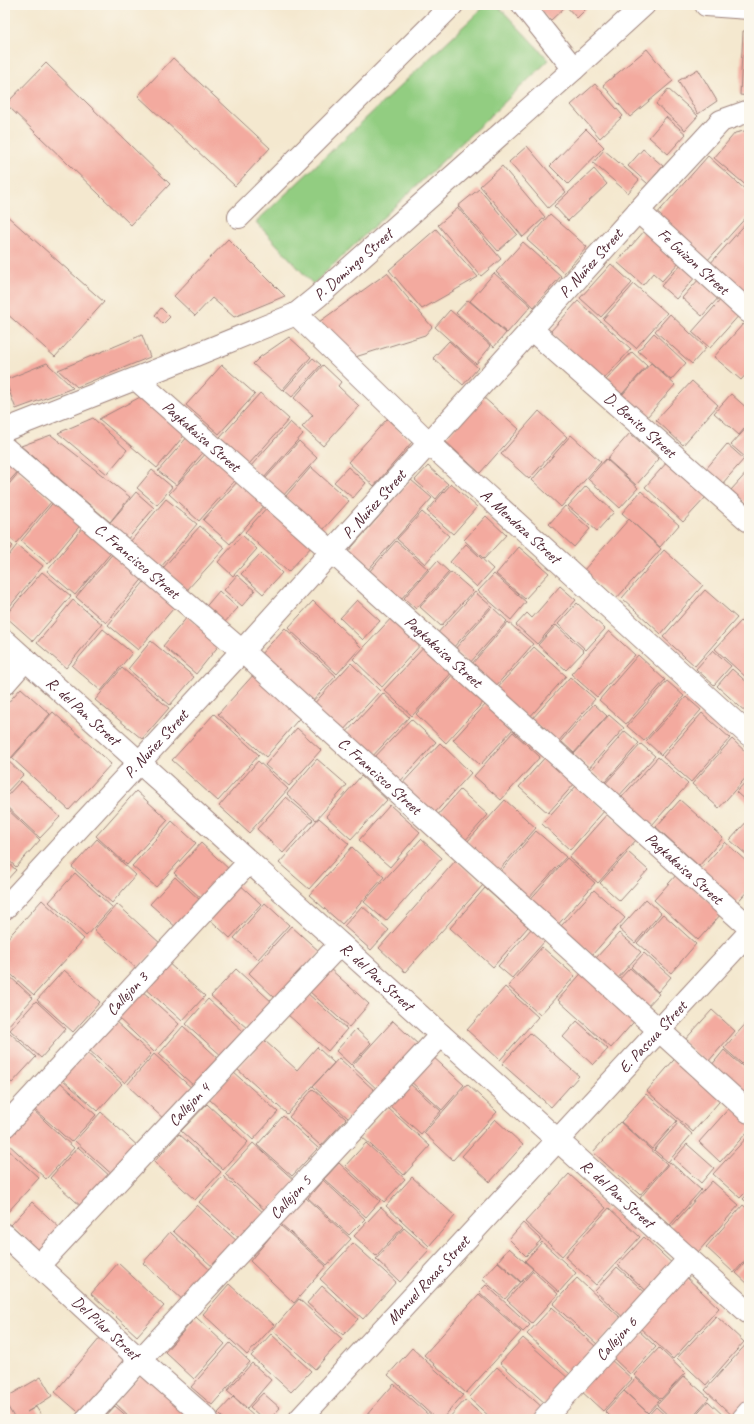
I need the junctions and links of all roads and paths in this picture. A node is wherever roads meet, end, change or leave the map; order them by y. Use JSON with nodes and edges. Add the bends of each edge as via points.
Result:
{"nodes":[{"id":1,"x":452,"y":5,"type":"edge"},
{"id":2,"x":523,"y":5,"type":"edge"},
{"id":3,"x":644,"y":5,"type":"edge"},
{"id":4,"x":706,"y":5,"type":"edge"},
{"id":5,"x":749,"y":8,"type":"edge"},
{"id":6,"x":574,"y":69,"type":"junction"},
{"id":7,"x":749,"y":111,"type":"edge"},
{"id":8,"x":638,"y":211,"type":"junction"},
{"id":9,"x":240,"y":217,"type":"dead end"},
{"id":10,"x":749,"y":312,"type":"edge"},
{"id":11,"x":296,"y":314,"type":"junction"},
{"id":12,"x":532,"y":330,"type":"junction"},
{"id":13,"x":136,"y":379,"type":"junction"},
{"id":14,"x":5,"y":430,"type":"edge"},
{"id":15,"x":429,"y":442,"type":"junction"},
{"id":16,"x":5,"y":448,"type":"edge"},
{"id":17,"x":749,"y":521,"type":"edge"},
{"id":18,"x":331,"y":551,"type":"junction"},
{"id":19,"x":5,"y":641,"type":"edge"},
{"id":20,"x":242,"y":651,"type":"junction"},
{"id":21,"x":26,"y":659,"type":"junction"},
{"id":22,"x":5,"y":683,"type":"edge"},
{"id":23,"x":749,"y":735,"type":"edge"},
{"id":24,"x":140,"y":763,"type":"junction"},
{"id":25,"x":249,"y":862,"type":"junction"},
{"id":26,"x":5,"y":908,"type":"edge"},
{"id":27,"x":749,"y":927,"type":"edge"},
{"id":28,"x":749,"y":933,"type":"edge"},
{"id":29,"x":340,"y":944,"type":"junction"},
{"id":30,"x":660,"y":1030,"type":"junction"},
{"id":31,"x":441,"y":1035,"type":"junction"},
{"id":32,"x":749,"y":1112,"type":"edge"},
{"id":33,"x":5,"y":1126,"type":"edge"},
{"id":34,"x":557,"y":1141,"type":"junction"},
{"id":35,"x":5,"y":1235,"type":"edge"},
{"id":36,"x":689,"y":1259,"type":"junction"},
{"id":37,"x":38,"y":1266,"type":"junction"},
{"id":38,"x":749,"y":1313,"type":"edge"},
{"id":39,"x":140,"y":1360,"type":"junction"},
{"id":40,"x":749,"y":1412,"type":"edge"},
{"id":41,"x":87,"y":1419,"type":"edge"},
{"id":42,"x":208,"y":1419,"type":"edge"},
{"id":43,"x":300,"y":1419,"type":"edge"},
{"id":44,"x":544,"y":1419,"type":"edge"},
{"id":45,"x":743,"y":1419,"type":"edge"}],
"edges":[{"from":1,"to":9,"type":"street"},
{"from":2,"to":6,"type":"street"},
{"from":3,"to":6,"type":"street","name":"P. Domingo Street"},
{"from":4,"to":5,"type":"street"},
{"from":6,"to":11,"type":"street","name":"P. Domingo Street"},
{"from":7,"to":8,"type":"street","name":"P. Nuñez Street","via":[[721,121]]},
{"from":8,"to":10,"type":"street","name":"Fe Guizon Street"},
{"from":8,"to":12,"type":"street","name":"P. Nuñez Street"},
{"from":11,"to":13,"type":"street","name":"P. Domingo Street"},
{"from":11,"to":15,"type":"street","name":"A. Mendoza Street"},
{"from":12,"to":15,"type":"street","name":"P. Nuñez Street"},
{"from":12,"to":17,"type":"street","name":"D. Benito Street"},
{"from":13,"to":14,"type":"street","name":"P. Domingo Street"},
{"from":13,"to":18,"type":"street","name":"Pagkakaisa Street"},
{"from":15,"to":18,"type":"street","name":"P. Nuñez Street"},
{"from":15,"to":23,"type":"street","name":"A. Mendoza Street"},
{"from":16,"to":20,"type":"street","name":"C. Francisco Street"},
{"from":18,"to":20,"type":"street","name":"P. Nuñez Street"},
{"from":18,"to":27,"type":"street","name":"Pagkakaisa Street"},
{"from":19,"to":21,"type":"street","name":"R. del Pan Street"},
{"from":20,"to":24,"type":"street","name":"P. Nuñez Street"},
{"from":20,"to":30,"type":"street","name":"C. Francisco Street"},
{"from":21,"to":22,"type":"street"},
{"from":21,"to":24,"type":"street","name":"R. del Pan Street"},
{"from":24,"to":25,"type":"street","name":"R. del Pan Street"},
{"from":24,"to":26,"type":"street","name":"P. Nuñez Street"},
{"from":25,"to":29,"type":"street","name":"R. del Pan Street"},
{"from":25,"to":33,"type":"street","name":"Callejon 3"},
{"from":28,"to":30,"type":"street","name":"E. Pascua Street"},
{"from":29,"to":31,"type":"street","name":"R. del Pan Street"},
{"from":29,"to":37,"type":"street","name":"Callejon 4"},
{"from":30,"to":32,"type":"street","name":"C. Francisco Street"},
{"from":30,"to":34,"type":"street","name":"E. Pascua Street"},
{"from":31,"to":34,"type":"street","name":"R. del Pan Street"},
{"from":31,"to":39,"type":"street","name":"Callejon 5"},
{"from":34,"to":36,"type":"street","name":"R. del Pan Street"},
{"from":34,"to":43,"type":"street","name":"Manuel Roxas Street"},
{"from":35,"to":37,"type":"street","name":"Del Pilar Street"},
{"from":36,"to":38,"type":"street","name":"R. del Pan Street"},
{"from":36,"to":44,"type":"street","name":"Callejon 6"},
{"from":37,"to":39,"type":"street","name":"Del Pilar Street"},
{"from":39,"to":41,"type":"street","name":"Callejon 5"},
{"from":39,"to":42,"type":"street","name":"Del Pilar Street"},
{"from":40,"to":45,"type":"street"}]}
